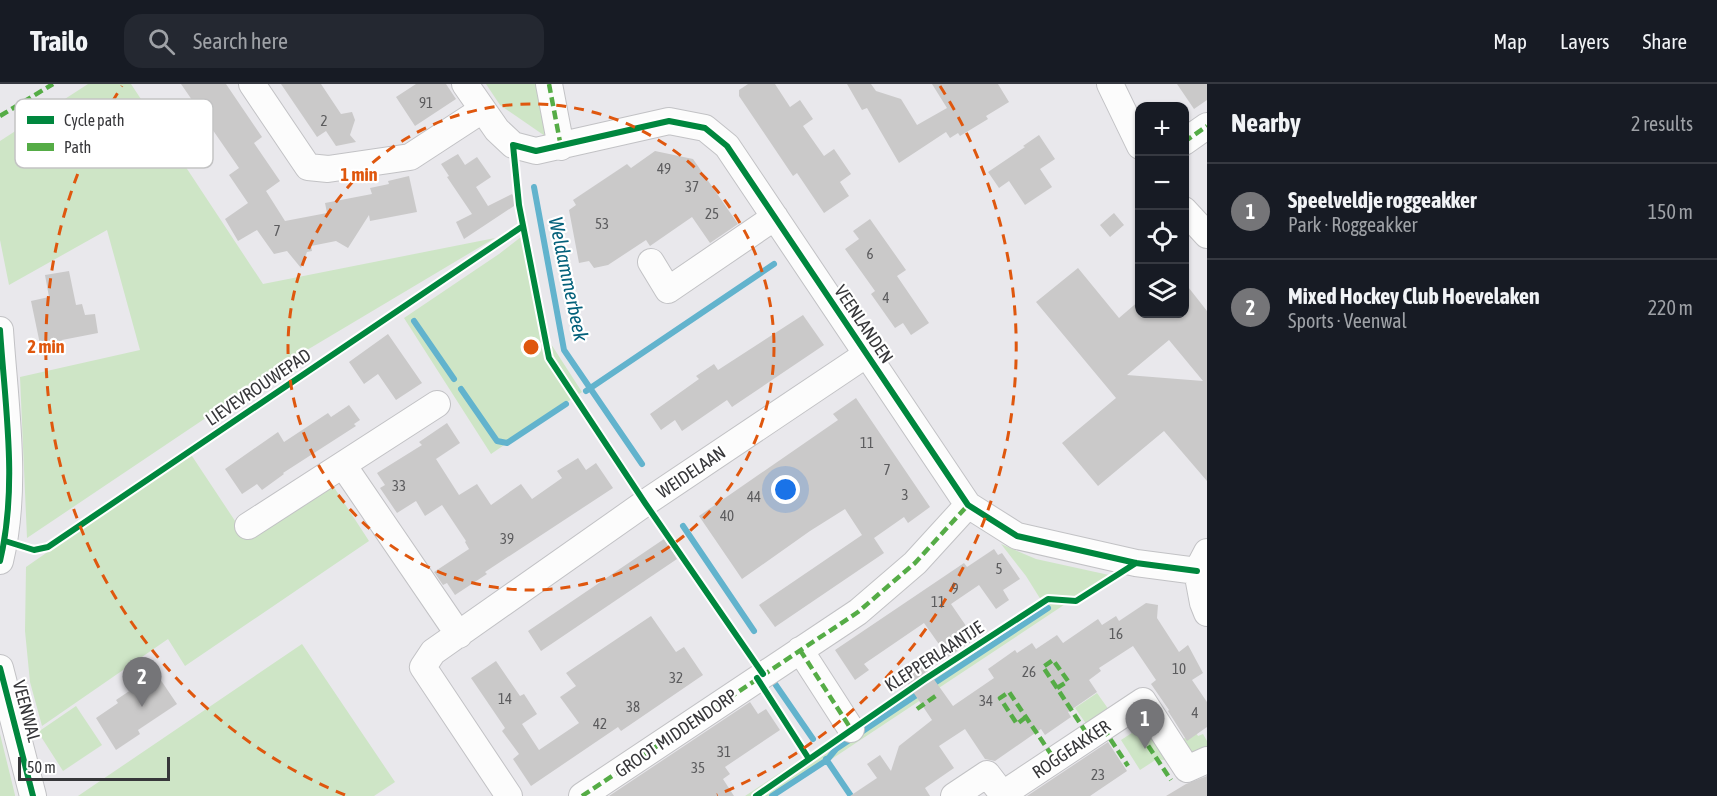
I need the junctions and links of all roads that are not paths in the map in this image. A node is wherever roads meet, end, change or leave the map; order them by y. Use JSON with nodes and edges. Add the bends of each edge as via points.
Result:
{"nodes":[{"id":1,"x":252,"y":84,"type":"edge"},
{"id":2,"x":465,"y":84,"type":"edge"},
{"id":3,"x":549,"y":84,"type":"edge"},
{"id":4,"x":1110,"y":84,"type":"edge"},
{"id":5,"x":482,"y":110,"type":"junction"},
{"id":6,"x":1207,"y":126,"type":"edge"},
{"id":7,"x":1135,"y":136,"type":"edge"},
{"id":8,"x":1189,"y":139,"type":"edge"},
{"id":9,"x":561,"y":147,"type":"junction"},
{"id":10,"x":1189,"y":215,"type":"edge"},
{"id":11,"x":775,"y":218,"type":"junction"},
{"id":12,"x":1207,"y":235,"type":"edge"},
{"id":13,"x":651,"y":262,"type":"dead end"},
{"id":14,"x":0,"y":330,"type":"edge"},
{"id":15,"x":867,"y":354,"type":"junction"},
{"id":16,"x":436,"y":404,"type":"dead end"},
{"id":17,"x":343,"y":465,"type":"junction"},
{"id":18,"x":968,"y":506,"type":"junction"},
{"id":19,"x":248,"y":526,"type":"dead end"},
{"id":20,"x":0,"y":561,"type":"edge"},
{"id":21,"x":1202,"y":561,"type":"edge"},
{"id":22,"x":1207,"y":613,"type":"edge"},
{"id":23,"x":459,"y":635,"type":"junction"},
{"id":24,"x":800,"y":650,"type":"junction"},
{"id":25,"x":0,"y":668,"type":"edge"},
{"id":26,"x":851,"y":729,"type":"dead end"},
{"id":27,"x":1207,"y":760,"type":"edge"},
{"id":28,"x":1004,"y":795,"type":"edge"},
{"id":29,"x":33,"y":796,"type":"edge"},
{"id":30,"x":510,"y":796,"type":"edge"},
{"id":31,"x":582,"y":796,"type":"edge"},
{"id":32,"x":954,"y":796,"type":"edge"}],
"edges":[{"from":1,"to":5,"type":"street","via":[[308,167],[328,169],[410,157]]},
{"from":2,"to":5,"type":"street","name":"VEENLANDEN"},
{"from":3,"to":9,"type":"street"},
{"from":4,"to":7,"type":"street"},
{"from":5,"to":9,"type":"street","name":"VEENLANDEN","via":[[513,145],[536,151]]},
{"from":6,"to":8,"type":"street"},
{"from":9,"to":11,"type":"street","name":"VEENLANDEN","via":[[669,121],[705,128],[727,146]]},
{"from":10,"to":12,"type":"street"},
{"from":11,"to":13,"type":"street","via":[[668,290]]},
{"from":11,"to":15,"type":"street","name":"VEENLANDEN"},
{"from":14,"to":20,"type":"street","via":[[9,475]]},
{"from":15,"to":18,"type":"street","name":"VEENLANDEN"},
{"from":15,"to":23,"type":"street","name":"WEIDELAAN","via":[[645,503]]},
{"from":16,"to":17,"type":"street"},
{"from":17,"to":19,"type":"street"},
{"from":17,"to":23,"type":"street"},
{"from":18,"to":21,"type":"street","name":"VEENLANDEN","via":[[1017,536],[1136,563]]},
{"from":18,"to":24,"type":"street","name":"GROOT MIDDENDORP","via":[[915,563],[858,612]]},
{"from":21,"to":22,"type":"street","via":[[1203,603]]},
{"from":23,"to":30,"type":"street","name":"WEIDELAAN","via":[[433,652],[423,668]]},
{"from":24,"to":26,"type":"street"},
{"from":24,"to":31,"type":"street","name":"GROOT MIDDENDORP"},
{"from":25,"to":29,"type":"street","name":"VEENWAL"},
{"from":27,"to":28,"type":"street","name":"ROGGEAKKER","via":[[1187,769],[1143,701]]},
{"from":28,"to":32,"type":"street","name":"ROGGEAKKER","via":[[987,774]]}]}
